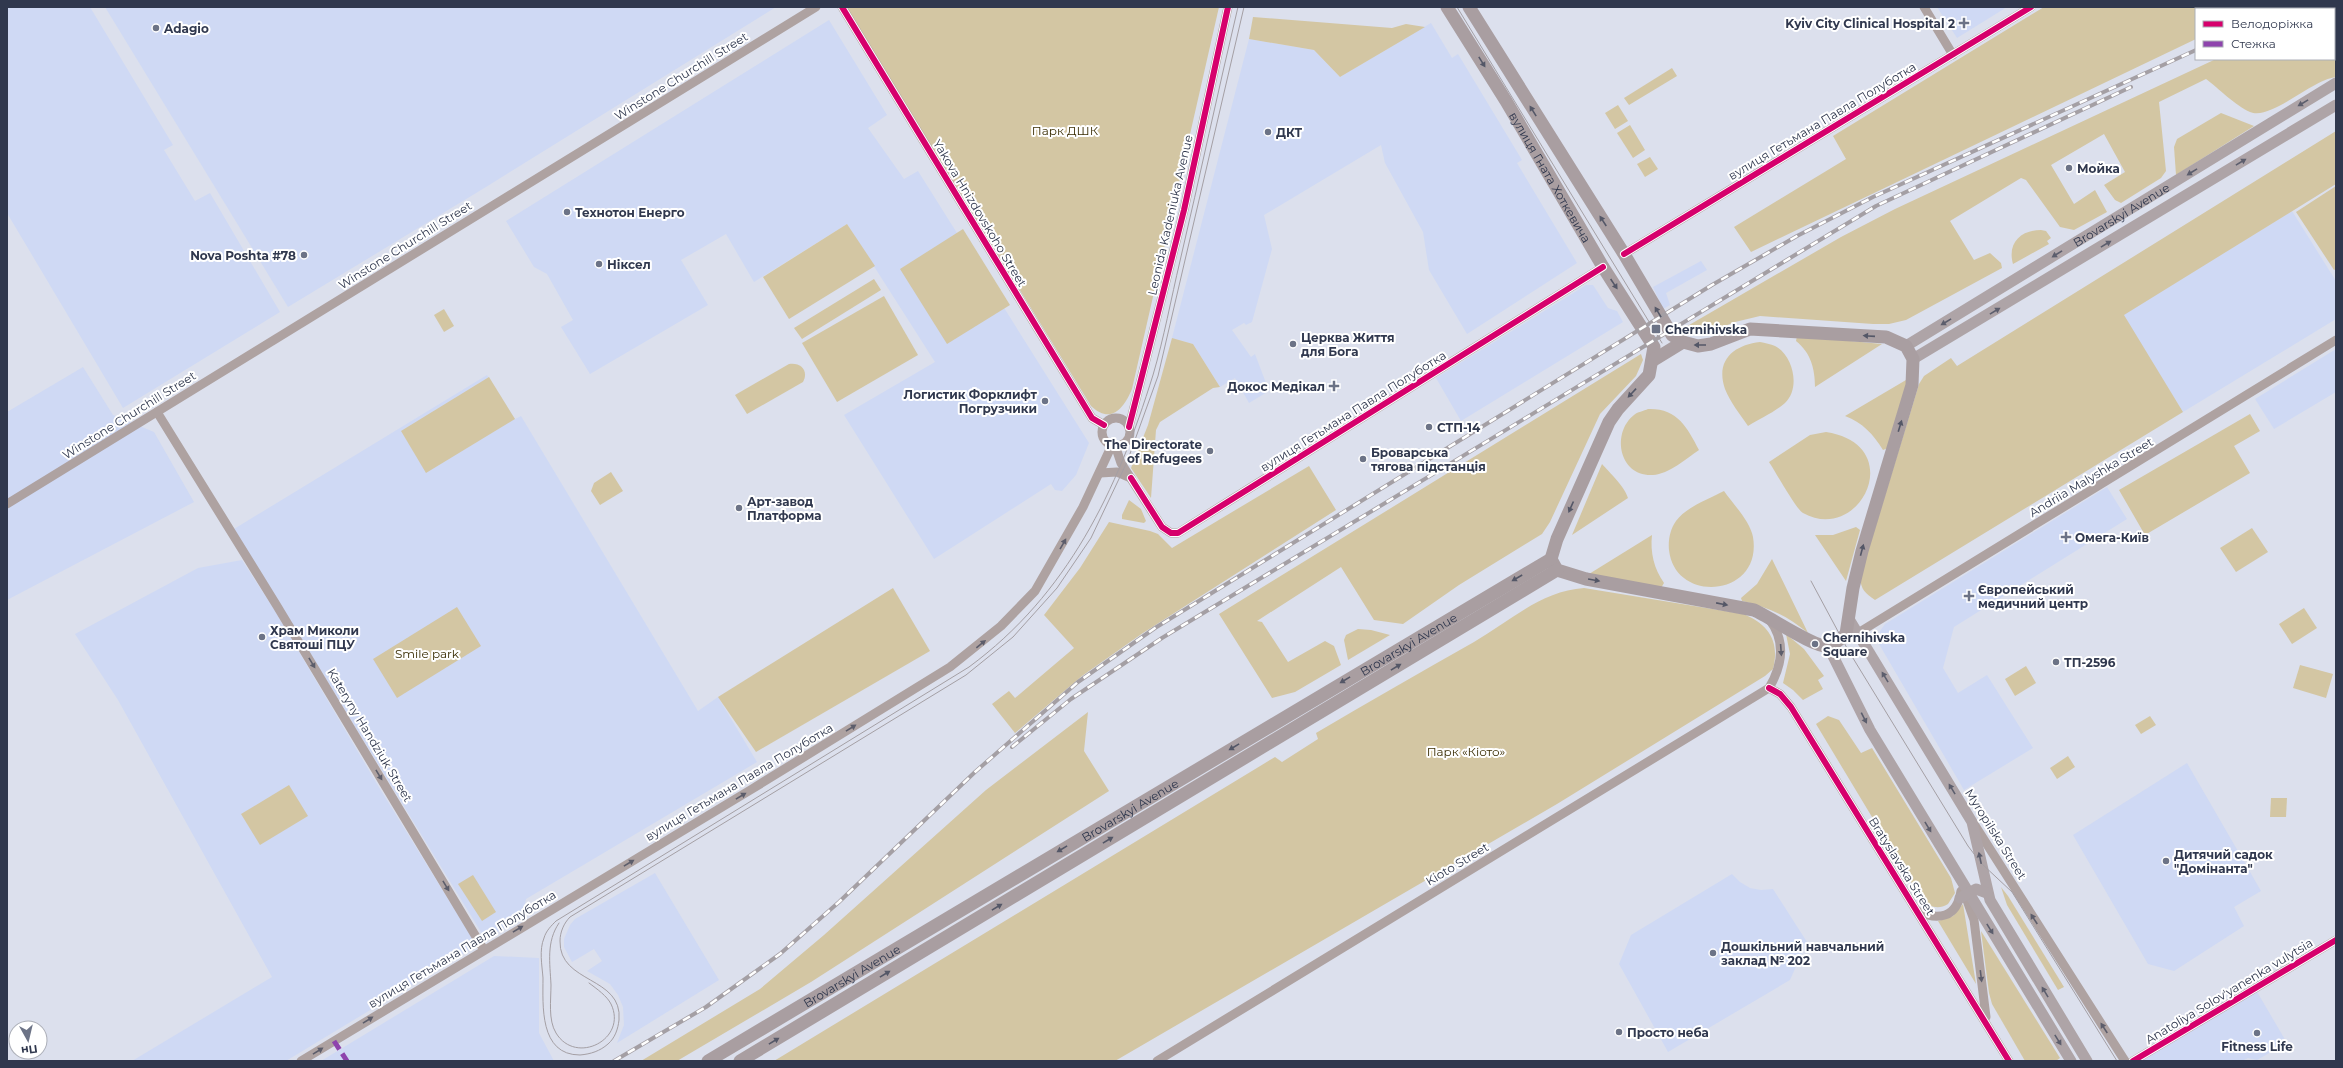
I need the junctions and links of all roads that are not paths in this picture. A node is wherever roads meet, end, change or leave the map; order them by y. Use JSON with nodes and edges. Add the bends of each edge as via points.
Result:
{"nodes":[{"id":1,"x":816,"y":7,"type":"edge"},
{"id":2,"x":842,"y":7,"type":"edge"},
{"id":3,"x":1228,"y":7,"type":"edge"},
{"id":4,"x":1447,"y":7,"type":"edge"},
{"id":5,"x":1468,"y":7,"type":"edge"},
{"id":6,"x":1924,"y":7,"type":"edge"},
{"id":7,"x":2031,"y":7,"type":"edge"},
{"id":8,"x":1953,"y":55,"type":"junction"},
{"id":9,"x":2336,"y":83,"type":"edge"},
{"id":10,"x":2336,"y":105,"type":"edge"},
{"id":11,"x":1624,"y":254,"type":"junction"},
{"id":12,"x":1603,"y":267,"type":"junction"},
{"id":13,"x":1677,"y":339,"type":"junction"},
{"id":14,"x":2336,"y":340,"type":"edge"},
{"id":15,"x":1906,"y":346,"type":"junction"},
{"id":16,"x":1913,"y":360,"type":"junction"},
{"id":17,"x":1652,"y":361,"type":"junction"},
{"id":18,"x":157,"y":412,"type":"junction"},
{"id":19,"x":1104,"y":425,"type":"junction"},
{"id":20,"x":1129,"y":428,"type":"junction"},
{"id":21,"x":1114,"y":445,"type":"junction"},
{"id":22,"x":1100,"y":473,"type":"junction"},
{"id":23,"x":1132,"y":478,"type":"junction"},
{"id":24,"x":7,"y":504,"type":"edge"},
{"id":25,"x":1554,"y":564,"type":"junction"},
{"id":26,"x":1766,"y":615,"type":"junction"},
{"id":27,"x":1849,"y":619,"type":"junction"},
{"id":28,"x":1858,"y":633,"type":"junction"},
{"id":29,"x":1828,"y":646,"type":"junction"},
{"id":30,"x":1769,"y":688,"type":"junction"},
{"id":31,"x":1972,"y":822,"type":"junction"},
{"id":32,"x":1963,"y":892,"type":"junction"},
{"id":33,"x":1987,"y":894,"type":"junction"},
{"id":34,"x":1917,"y":911,"type":"junction"},
{"id":35,"x":2336,"y":940,"type":"edge"},
{"id":36,"x":484,"y":950,"type":"junction"},
{"id":37,"x":1986,"y":1021,"type":"junction"},
{"id":38,"x":1168,"y":1058,"type":"edge"},
{"id":39,"x":301,"y":1061,"type":"edge"},
{"id":40,"x":708,"y":1061,"type":"edge"},
{"id":41,"x":740,"y":1061,"type":"edge"},
{"id":42,"x":1157,"y":1061,"type":"edge"},
{"id":43,"x":2010,"y":1061,"type":"edge"},
{"id":44,"x":2071,"y":1061,"type":"edge"},
{"id":45,"x":2088,"y":1061,"type":"edge"},
{"id":46,"x":2125,"y":1061,"type":"edge"},
{"id":47,"x":2133,"y":1061,"type":"edge"}],
"edges":[{"from":1,"to":18,"type":"street","name":"Winstone Churchill Street"},
{"from":2,"to":19,"type":"street","name":"Yakova Hnizdovskoho Street","via":[[1092,418]]},
{"from":3,"to":20,"type":"street","name":"Leonida Kadeniuka Avenue","via":[[1184,210]]},
{"from":4,"to":12,"type":"highway","name":"вулиця Гната Хоткевича","one_way":true,"via":[[1506,101]]},
{"from":11,"to":5,"type":"highway","name":"вулиця Гната Хоткевича","one_way":true},
{"from":6,"to":8,"type":"street"},
{"from":7,"to":8,"type":"street","name":"вулиця Гетьмана Павла Полуботка"},
{"from":8,"to":11,"type":"street","name":"вулиця Гетьмана Павла Полуботка"},
{"from":9,"to":15,"type":"main road","name":"Brovarskyi Avenue","one_way":true},
{"from":16,"to":10,"type":"main road","name":"Brovarskyi Avenue","one_way":true},
{"from":13,"to":11,"type":"highway","name":"вулиця Гната Хоткевича","one_way":true},
{"from":12,"to":17,"type":"highway","name":"вулиця Гната Хоткевича","one_way":true,"via":[[1654,347]]},
{"from":12,"to":23,"type":"street","name":"вулиця Гетьмана Павла Полуботка","via":[[1178,533],[1171,533],[1162,527]]},
{"from":15,"to":13,"type":"highway","one_way":true,"via":[[1886,337],[1764,328],[1738,332],[1711,344],[1698,346]]},
{"from":13,"to":17,"type":"highway"},
{"from":14,"to":28,"type":"street","name":"Andriia Malyshka Street"},
{"from":15,"to":16,"type":"highway"},
{"from":27,"to":16,"type":"highway","one_way":true,"via":[[1862,551],[1912,385]]},
{"from":17,"to":25,"type":"highway","one_way":true,"via":[[1648,375],[1609,422],[1557,539]]},
{"from":18,"to":24,"type":"street","name":"Winstone Churchill Street"},
{"from":18,"to":36,"type":"street","name":"Kateryny Handziuk Street","one_way":true},
{"from":19,"to":20,"type":"street","via":[[1111,419],[1120,418]]},
{"from":19,"to":21,"type":"street","via":[[1104,438]]},
{"from":20,"to":21,"type":"street","via":[[1127,440]]},
{"from":21,"to":22,"type":"street","name":"вулиця Гетьмана Павла Полуботка"},
{"from":21,"to":23,"type":"street","name":"вулиця Гетьмана Павла Полуботка","via":[[1121,463]]},
{"from":22,"to":23,"type":"street","via":[[1117,472]]},
{"from":36,"to":22,"type":"street","name":"вулиця Гетьмана Павла Полуботка","one_way":true,"via":[[752,789],[967,655],[1001,626],[1035,591]]},
{"from":25,"to":26,"type":"highway","one_way":true,"via":[[1586,579],[1754,610]]},
{"from":25,"to":40,"type":"highway","name":"Brovarskyi Avenue","one_way":true},
{"from":41,"to":25,"type":"highway","name":"Brovarskyi Avenue","one_way":true},
{"from":26,"to":29,"type":"highway","via":[[1807,640]]},
{"from":26,"to":30,"type":"street","one_way":true,"via":[[1774,625],[1781,650],[1781,663]]},
{"from":27,"to":28,"type":"main road","name":"Myropilska Street"},
{"from":27,"to":29,"type":"highway","via":[[1846,634]]},
{"from":31,"to":28,"type":"main road","name":"Myropilska Street","one_way":true},
{"from":29,"to":32,"type":"main road","name":"Bratyslavska Street","one_way":true,"via":[[1870,730]]},
{"from":30,"to":34,"type":"street","name":"Bratyslavska Street","via":[[1780,694],[1791,707]]},
{"from":30,"to":38,"type":"street","name":"Kioto Street"},
{"from":33,"to":31,"type":"main road","one_way":true},
{"from":46,"to":31,"type":"street","name":"Myropilska Street","one_way":true},
{"from":32,"to":33,"type":"main road","via":[[1976,889]]},
{"from":32,"to":34,"type":"street","via":[[1955,907],[1939,918]]},
{"from":32,"to":37,"type":"street","name":"Bratyslavska Street","one_way":true,"via":[[1974,920]]},
{"from":32,"to":44,"type":"main road","name":"Bratyslavska Street","one_way":true},
{"from":45,"to":33,"type":"main road","one_way":true},
{"from":34,"to":37,"type":"street","name":"Bratyslavska Street"},
{"from":35,"to":47,"type":"street","name":"Anatoliya Solov'yanenka vulytsia"},
{"from":39,"to":36,"type":"street","name":"вулиця Гетьмана Павла Полуботка","one_way":true},
{"from":37,"to":43,"type":"street","name":"Bratyslavska Street"},
{"from":38,"to":42,"type":"street","name":"Kioto Street"}]}
